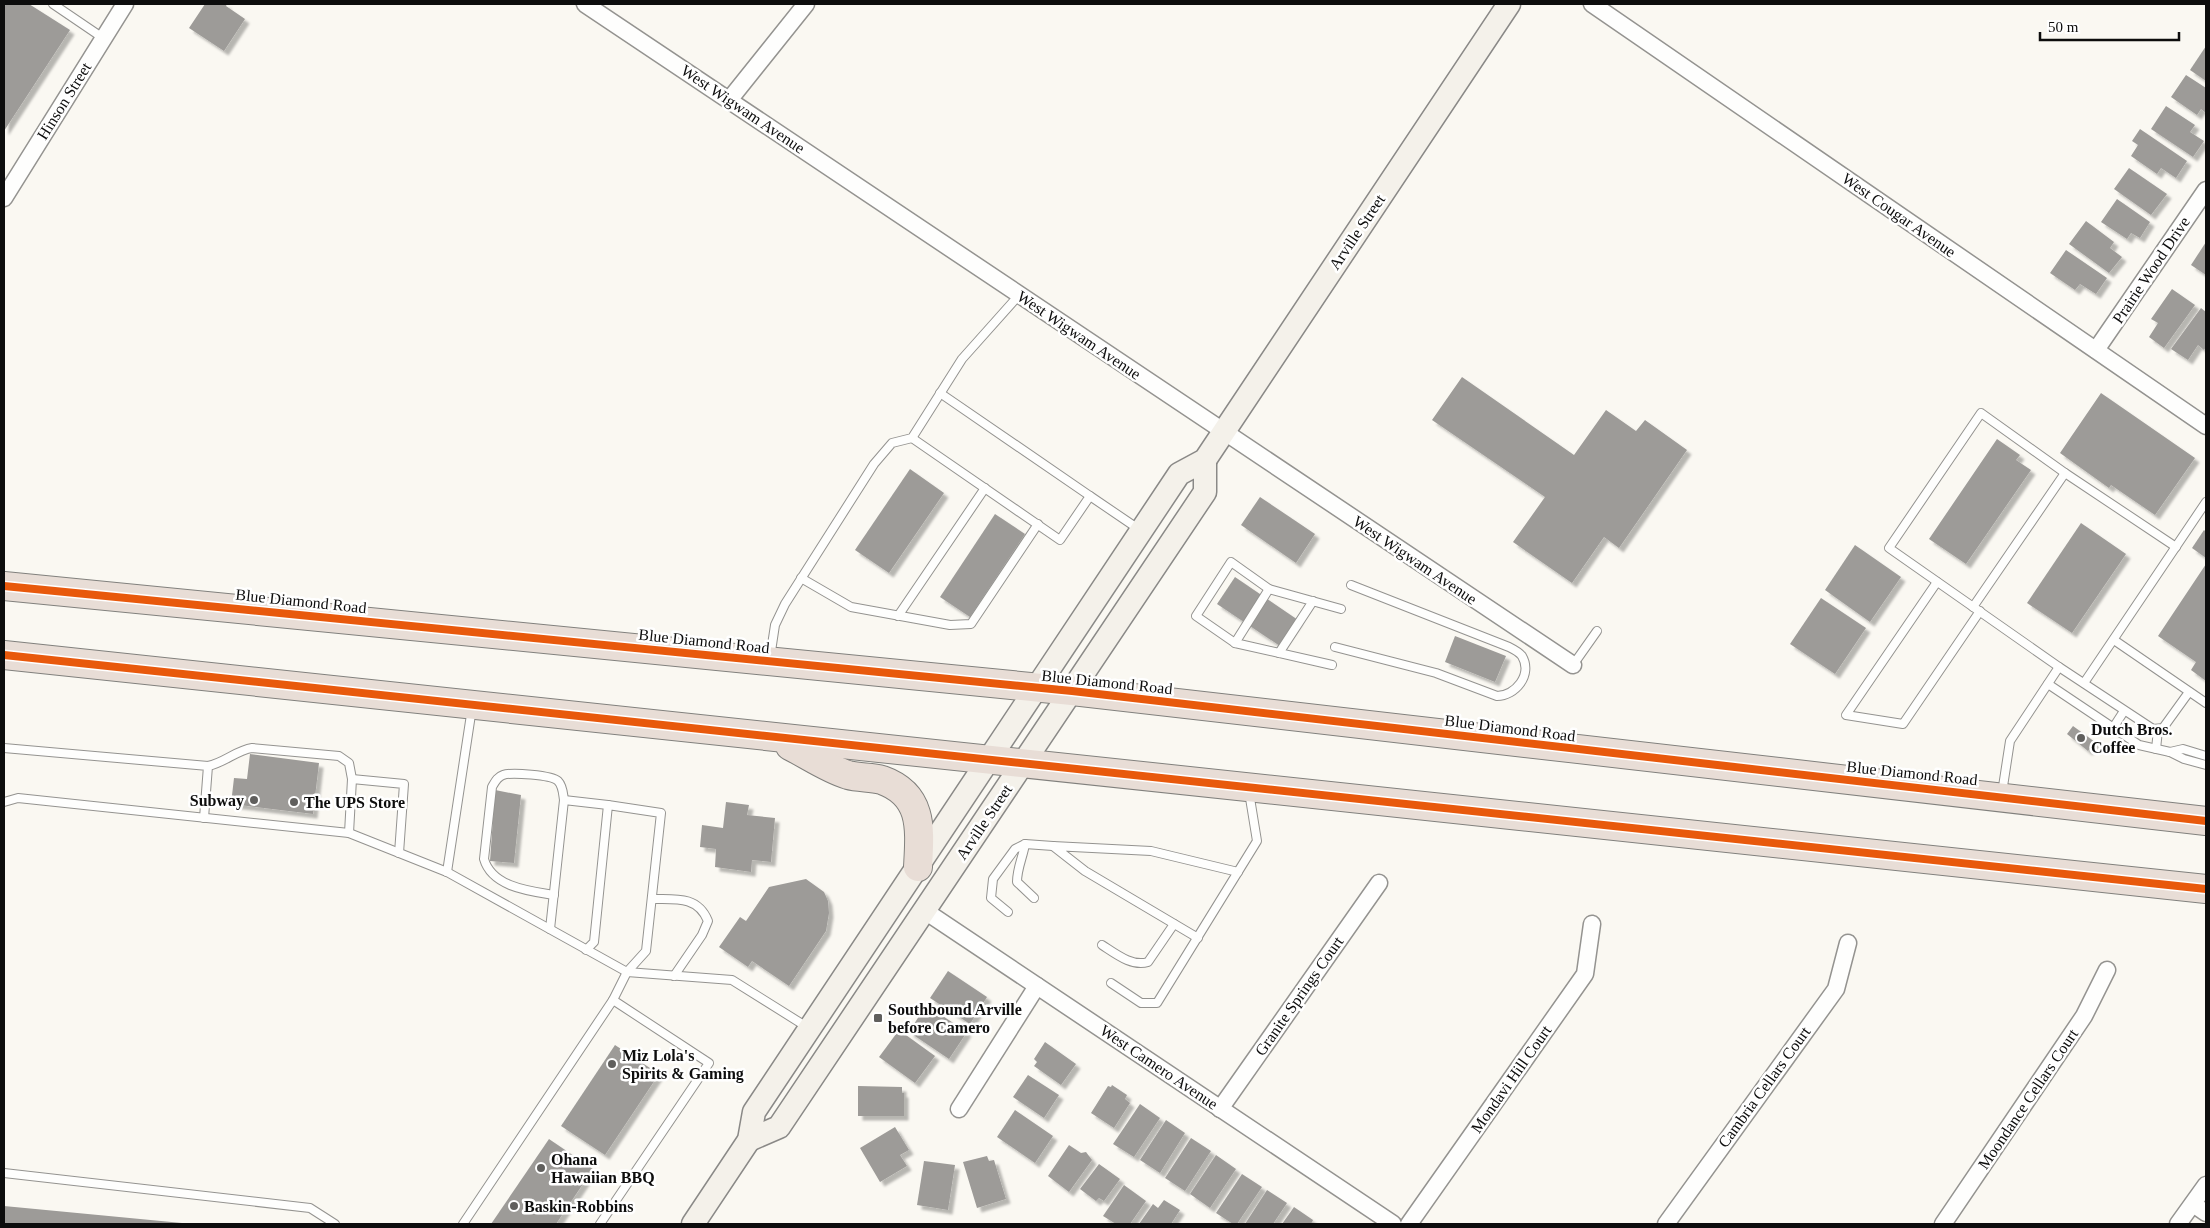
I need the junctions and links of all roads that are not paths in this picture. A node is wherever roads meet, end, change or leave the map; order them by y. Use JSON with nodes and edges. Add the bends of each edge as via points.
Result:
{"nodes":[{"id":1,"x":53,"y":4,"type":"edge"},
{"id":2,"x":124,"y":4,"type":"edge"},
{"id":3,"x":585,"y":4,"type":"edge"},
{"id":4,"x":806,"y":4,"type":"edge"},
{"id":5,"x":1509,"y":4,"type":"edge"},
{"id":6,"x":1592,"y":4,"type":"edge"},
{"id":7,"x":103,"y":38,"type":"junction"},
{"id":8,"x":730,"y":99,"type":"junction"},
{"id":9,"x":2206,"y":190,"type":"edge"},
{"id":10,"x":4,"y":198,"type":"edge"},
{"id":11,"x":1020,"y":294,"type":"junction"},
{"id":12,"x":2096,"y":350,"type":"junction"},
{"id":13,"x":940,"y":393,"type":"junction"},
{"id":14,"x":2206,"y":426,"type":"edge"},
{"id":15,"x":1224,"y":432,"type":"junction"},
{"id":16,"x":912,"y":438,"type":"junction"},
{"id":17,"x":1205,"y":460,"type":"junction"},
{"id":18,"x":2065,"y":473,"type":"junction"},
{"id":19,"x":985,"y":488,"type":"junction"},
{"id":20,"x":1090,"y":496,"type":"junction"},
{"id":21,"x":2206,"y":502,"type":"edge"},
{"id":22,"x":1038,"y":524,"type":"junction"},
{"id":23,"x":1141,"y":531,"type":"junction"},
{"id":24,"x":2176,"y":547,"type":"junction"},
{"id":25,"x":801,"y":578,"type":"junction"},
{"id":26,"x":1937,"y":582,"type":"junction"},
{"id":27,"x":1351,"y":585,"type":"dead end"},
{"id":28,"x":4,"y":586,"type":"edge"},
{"id":29,"x":1269,"y":589,"type":"junction"},
{"id":30,"x":1313,"y":600,"type":"junction"},
{"id":31,"x":1341,"y":609,"type":"dead end"},
{"id":32,"x":1976,"y":609,"type":"junction"},
{"id":33,"x":898,"y":616,"type":"junction"},
{"id":34,"x":1597,"y":631,"type":"dead end"},
{"id":35,"x":2114,"y":640,"type":"junction"},
{"id":36,"x":1235,"y":643,"type":"junction"},
{"id":37,"x":1335,"y":647,"type":"dead end"},
{"id":38,"x":1279,"y":652,"type":"junction"},
{"id":39,"x":4,"y":656,"type":"edge"},
{"id":40,"x":769,"y":661,"type":"junction"},
{"id":41,"x":1332,"y":665,"type":"dead end"},
{"id":42,"x":1574,"y":666,"type":"joint"},
{"id":43,"x":2060,"y":667,"type":"junction"},
{"id":44,"x":2084,"y":683,"type":"junction"},
{"id":45,"x":2048,"y":684,"type":"junction"},
{"id":46,"x":1037,"y":688,"type":"junction"},
{"id":47,"x":1072,"y":691,"type":"junction"},
{"id":48,"x":2190,"y":692,"type":"junction"},
{"id":49,"x":2206,"y":703,"type":"edge"},
{"id":50,"x":472,"y":705,"type":"junction"},
{"id":51,"x":2124,"y":711,"type":"junction"},
{"id":52,"x":2113,"y":728,"type":"junction"},
{"id":53,"x":2158,"y":730,"type":"junction"},
{"id":54,"x":773,"y":737,"type":"junction"},
{"id":55,"x":4,"y":748,"type":"edge"},
{"id":56,"x":2156,"y":749,"type":"junction"},
{"id":57,"x":2170,"y":752,"type":"junction"},
{"id":58,"x":2206,"y":756,"type":"edge"},
{"id":59,"x":988,"y":760,"type":"junction"},
{"id":60,"x":1022,"y":764,"type":"junction"},
{"id":61,"x":2206,"y":765,"type":"edge"},
{"id":62,"x":208,"y":766,"type":"junction"},
{"id":63,"x":352,"y":779,"type":"junction"},
{"id":64,"x":1248,"y":788,"type":"junction"},
{"id":65,"x":2001,"y":797,"type":"junction"},
{"id":66,"x":564,"y":800,"type":"junction"},
{"id":67,"x":4,"y":802,"type":"edge"},
{"id":68,"x":608,"y":805,"type":"junction"},
{"id":69,"x":204,"y":818,"type":"junction"},
{"id":70,"x":2206,"y":821,"type":"edge"},
{"id":71,"x":349,"y":833,"type":"junction"},
{"id":72,"x":1025,"y":844,"type":"junction"},
{"id":73,"x":1053,"y":846,"type":"junction"},
{"id":74,"x":399,"y":853,"type":"junction"},
{"id":75,"x":918,"y":867,"type":"junction"},
{"id":76,"x":447,"y":872,"type":"junction"},
{"id":77,"x":1238,"y":872,"type":"junction"},
{"id":78,"x":1379,"y":883,"type":"dead end"},
{"id":79,"x":2206,"y":889,"type":"edge"},
{"id":80,"x":554,"y":895,"type":"junction"},
{"id":81,"x":1034,"y":898,"type":"dead end"},
{"id":82,"x":652,"y":899,"type":"junction"},
{"id":83,"x":925,"y":910,"type":"junction"},
{"id":84,"x":1008,"y":912,"type":"dead end"},
{"id":85,"x":1174,"y":924,"type":"junction"},
{"id":86,"x":1592,"y":924,"type":"dead end"},
{"id":87,"x":550,"y":930,"type":"junction"},
{"id":88,"x":1198,"y":938,"type":"junction"},
{"id":89,"x":1848,"y":943,"type":"dead end"},
{"id":90,"x":1102,"y":945,"type":"dead end"},
{"id":91,"x":586,"y":950,"type":"junction"},
{"id":92,"x":2107,"y":970,"type":"dead end"},
{"id":93,"x":627,"y":972,"type":"junction"},
{"id":94,"x":674,"y":976,"type":"junction"},
{"id":95,"x":1111,"y":983,"type":"dead end"},
{"id":96,"x":1037,"y":986,"type":"junction"},
{"id":97,"x":613,"y":1000,"type":"junction"},
{"id":98,"x":809,"y":1029,"type":"junction"},
{"id":99,"x":959,"y":1109,"type":"dead end"},
{"id":100,"x":1220,"y":1109,"type":"junction"},
{"id":101,"x":749,"y":1140,"type":"junction"},
{"id":102,"x":4,"y":1174,"type":"edge"},
{"id":103,"x":2206,"y":1185,"type":"edge"},
{"id":104,"x":2200,"y":1208,"type":"edge"},
{"id":105,"x":335,"y":1224,"type":"edge"},
{"id":106,"x":463,"y":1224,"type":"edge"},
{"id":107,"x":600,"y":1224,"type":"edge"},
{"id":108,"x":693,"y":1224,"type":"edge"},
{"id":109,"x":1392,"y":1224,"type":"edge"},
{"id":110,"x":1409,"y":1224,"type":"edge"},
{"id":111,"x":1666,"y":1224,"type":"edge"},
{"id":112,"x":1943,"y":1224,"type":"edge"},
{"id":113,"x":2178,"y":1224,"type":"edge"}],
"edges":[{"from":1,"to":7,"type":"lane"},
{"from":2,"to":7,"type":"street","name":"Hinson Street"},
{"from":3,"to":8,"type":"street","name":"West Wigwam Avenue"},
{"from":4,"to":8,"type":"street"},
{"from":5,"to":15,"type":"street","name":"Arville Street"},
{"from":6,"to":12,"type":"street","name":"West Cougar Avenue"},
{"from":7,"to":10,"type":"street","name":"Hinson Street"},
{"from":8,"to":11,"type":"street","name":"West Wigwam Avenue"},
{"from":9,"to":12,"type":"street","name":"Prairie Wood Drive"},
{"from":11,"to":13,"type":"lane","via":[[962,359]]},
{"from":11,"to":15,"type":"street","name":"West Wigwam Avenue"},
{"from":12,"to":14,"type":"street","name":"West Cougar Avenue"},
{"from":13,"to":16,"type":"lane"},
{"from":13,"to":20,"type":"lane"},
{"from":15,"to":17,"type":"street","name":"Arville Street"},
{"from":15,"to":42,"type":"street","name":"West Wigwam Avenue"},
{"from":16,"to":19,"type":"lane"},
{"from":16,"to":25,"type":"lane","via":[[892,443],[874,464]]},
{"from":17,"to":23,"type":"street","name":"Arville Street","via":[[1179,474]]},
{"from":17,"to":47,"type":"street","name":"Arville Street","via":[[1205,492]]},
{"from":18,"to":24,"type":"lane"},
{"from":18,"to":26,"type":"lane","via":[[1981,413],[1889,548]]},
{"from":18,"to":32,"type":"lane"},
{"from":19,"to":22,"type":"lane"},
{"from":19,"to":33,"type":"lane"},
{"from":20,"to":22,"type":"lane","via":[[1060,540]]},
{"from":20,"to":23,"type":"lane"},
{"from":21,"to":24,"type":"lane"},
{"from":22,"to":33,"type":"lane","via":[[971,624],[950,625]]},
{"from":23,"to":46,"type":"street","name":"Arville Street"},
{"from":24,"to":35,"type":"lane"},
{"from":25,"to":33,"type":"lane","via":[[851,607]]},
{"from":25,"to":40,"type":"lane","via":[[775,625]]},
{"from":26,"to":32,"type":"lane"},
{"from":26,"to":32,"type":"lane","via":[[1846,715],[1903,724]]},
{"from":27,"to":37,"type":"lane","via":[[1509,647],[1522,656],[1524,673],[1520,686],[1514,692],[1497,696],[1436,672]]},
{"from":28,"to":40,"type":"highway","name":"Blue Diamond Road"},
{"from":29,"to":30,"type":"lane"},
{"from":29,"to":36,"type":"lane"},
{"from":29,"to":36,"type":"lane","via":[[1231,562],[1196,616]]},
{"from":30,"to":31,"type":"lane"},
{"from":30,"to":38,"type":"lane"},
{"from":32,"to":43,"type":"lane"},
{"from":34,"to":42,"type":"lane"},
{"from":35,"to":44,"type":"lane"},
{"from":35,"to":48,"type":"lane"},
{"from":36,"to":38,"type":"lane"},
{"from":38,"to":41,"type":"lane"},
{"from":39,"to":50,"type":"highway"},
{"from":40,"to":46,"type":"highway","name":"Blue Diamond Road"},
{"from":43,"to":44,"type":"lane"},
{"from":43,"to":45,"type":"lane"},
{"from":44,"to":51,"type":"lane"},
{"from":45,"to":52,"type":"lane"},
{"from":45,"to":65,"type":"lane","via":[[2010,741]]},
{"from":46,"to":47,"type":"highway","name":"Blue Diamond Road"},
{"from":46,"to":59,"type":"street","name":"Arville Street"},
{"from":47,"to":60,"type":"street","name":"Arville Street"},
{"from":47,"to":65,"type":"highway","name":"Blue Diamond Road"},
{"from":48,"to":49,"type":"lane"},
{"from":48,"to":53,"type":"lane","via":[[2163,728]]},
{"from":50,"to":54,"type":"highway"},
{"from":50,"to":76,"type":"lane"},
{"from":51,"to":52,"type":"lane"},
{"from":51,"to":53,"type":"lane"},
{"from":52,"to":56,"type":"lane","via":[[2139,745]]},
{"from":53,"to":56,"type":"lane"},
{"from":54,"to":59,"type":"highway"},
{"from":54,"to":75,"type":"highway","via":[[848,775],[898,786],[911,801],[919,821]]},
{"from":55,"to":62,"type":"lane"},
{"from":56,"to":57,"type":"lane"},
{"from":57,"to":58,"type":"lane","via":[[2183,750]]},
{"from":57,"to":61,"type":"lane"},
{"from":59,"to":60,"type":"highway"},
{"from":59,"to":75,"type":"street","name":"Arville Street"},
{"from":60,"to":64,"type":"highway"},
{"from":60,"to":83,"type":"street","name":"Arville Street"},
{"from":62,"to":63,"type":"lane","via":[[252,748],[339,756],[349,764]]},
{"from":62,"to":69,"type":"lane"},
{"from":63,"to":71,"type":"lane"},
{"from":63,"to":74,"type":"lane","via":[[404,784]]},
{"from":64,"to":77,"type":"lane","via":[[1257,840]]},
{"from":64,"to":79,"type":"highway"},
{"from":65,"to":70,"type":"highway","name":"Blue Diamond Road"},
{"from":66,"to":68,"type":"lane"},
{"from":66,"to":80,"type":"lane"},
{"from":66,"to":80,"type":"lane","via":[[562,788],[551,777],[506,774],[497,778],[492,787],[484,858],[487,868],[506,883]]},
{"from":67,"to":69,"type":"lane","via":[[18,798]]},
{"from":68,"to":82,"type":"lane","via":[[661,813]]},
{"from":68,"to":91,"type":"lane","via":[[594,942]]},
{"from":69,"to":71,"type":"lane"},
{"from":71,"to":74,"type":"lane"},
{"from":72,"to":73,"type":"lane"},
{"from":72,"to":81,"type":"lane","via":[[1017,882]]},
{"from":72,"to":84,"type":"lane","via":[[1015,849],[993,880],[991,898]]},
{"from":73,"to":77,"type":"lane","via":[[1151,850]]},
{"from":73,"to":85,"type":"lane","via":[[1085,871]]},
{"from":74,"to":76,"type":"lane"},
{"from":75,"to":98,"type":"street","name":"Arville Street"},
{"from":76,"to":87,"type":"lane"},
{"from":77,"to":88,"type":"lane"},
{"from":78,"to":100,"type":"street","name":"Granite Springs Court"},
{"from":80,"to":87,"type":"lane"},
{"from":82,"to":93,"type":"lane","via":[[646,951]]},
{"from":82,"to":94,"type":"lane","via":[[689,901],[703,910],[708,922]]},
{"from":83,"to":96,"type":"street","name":"West Camero Avenue"},
{"from":83,"to":101,"type":"street","name":"Arville Street","via":[[780,1128]]},
{"from":85,"to":88,"type":"lane"},
{"from":85,"to":90,"type":"lane","via":[[1148,962],[1142,964]]},
{"from":86,"to":110,"type":"street","name":"Mondavi Hill Court","via":[[1585,974]]},
{"from":87,"to":91,"type":"lane"},
{"from":88,"to":95,"type":"lane","via":[[1157,1003],[1141,1003]]},
{"from":89,"to":111,"type":"street","name":"Cambria Cellars Court","via":[[1836,989]]},
{"from":91,"to":93,"type":"lane"},
{"from":92,"to":112,"type":"street","name":"Moondance Cellars Court","via":[[2084,1016]]},
{"from":93,"to":94,"type":"lane"},
{"from":93,"to":97,"type":"lane"},
{"from":94,"to":98,"type":"lane","via":[[732,980]]},
{"from":96,"to":99,"type":"street"},
{"from":96,"to":100,"type":"street","name":"West Camero Avenue"},
{"from":97,"to":106,"type":"lane"},
{"from":97,"to":107,"type":"lane","via":[[709,1063]]},
{"from":98,"to":101,"type":"street","name":"Arville Street","via":[[754,1112]]},
{"from":100,"to":109,"type":"street","name":"West Camero Avenue"},
{"from":101,"to":108,"type":"street","name":"Arville Street"},
{"from":102,"to":105,"type":"lane","via":[[310,1208]]},
{"from":103,"to":104,"type":"street"},
{"from":104,"to":113,"type":"street"}]}
